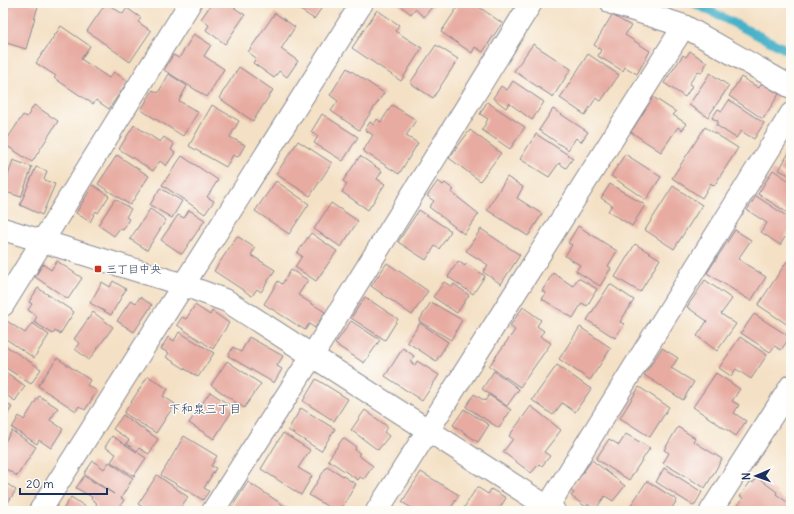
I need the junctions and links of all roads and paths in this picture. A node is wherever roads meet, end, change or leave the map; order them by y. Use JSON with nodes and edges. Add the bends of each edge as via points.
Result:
{"nodes":[{"id":1,"x":190,"y":3,"type":"edge"},
{"id":2,"x":362,"y":3,"type":"edge"},
{"id":3,"x":531,"y":3,"type":"edge"},
{"id":4,"x":612,"y":3,"type":"edge"},
{"id":5,"x":684,"y":26,"type":"junction"},
{"id":6,"x":791,"y":88,"type":"edge"},
{"id":7,"x":791,"y":114,"type":"edge"},
{"id":8,"x":3,"y":229,"type":"edge"},
{"id":9,"x":43,"y":242,"type":"junction"},
{"id":10,"x":184,"y":285,"type":"junction"},
{"id":11,"x":3,"y":304,"type":"edge"},
{"id":12,"x":312,"y":356,"type":"junction"},
{"id":13,"x":791,"y":386,"type":"edge"},
{"id":14,"x":428,"y":431,"type":"junction"},
{"id":15,"x":549,"y":510,"type":"edge"},
{"id":16,"x":40,"y":511,"type":"edge"},
{"id":17,"x":213,"y":511,"type":"edge"},
{"id":18,"x":377,"y":511,"type":"edge"},
{"id":19,"x":711,"y":511,"type":"edge"}],
"edges":[{"from":1,"to":9,"type":"street"},
{"from":2,"to":10,"type":"street"},
{"from":3,"to":12,"type":"street"},
{"from":4,"to":5,"type":"street"},
{"from":5,"to":6,"type":"street"},
{"from":5,"to":14,"type":"street"},
{"from":7,"to":15,"type":"street"},
{"from":8,"to":9,"type":"street"},
{"from":9,"to":10,"type":"street"},
{"from":9,"to":11,"type":"street"},
{"from":10,"to":12,"type":"street","via":[[227,301]]},
{"from":10,"to":16,"type":"street"},
{"from":12,"to":14,"type":"street"},
{"from":12,"to":17,"type":"street"},
{"from":13,"to":19,"type":"street"},
{"from":14,"to":15,"type":"street"},
{"from":14,"to":18,"type":"street"}]}
